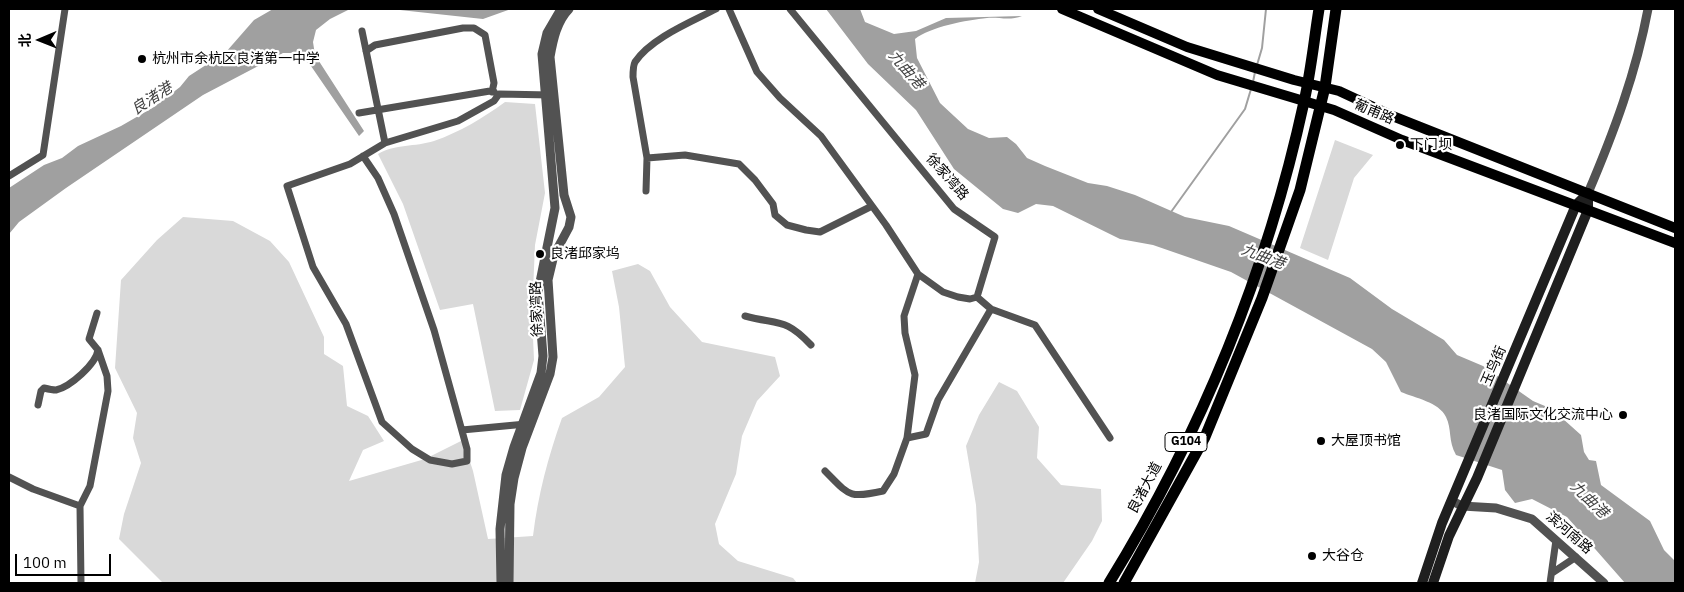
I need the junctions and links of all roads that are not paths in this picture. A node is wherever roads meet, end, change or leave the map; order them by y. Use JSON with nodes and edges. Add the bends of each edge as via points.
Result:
{"nodes":[{"id":1,"x":65,"y":9,"type":"edge"},
{"id":2,"x":561,"y":9,"type":"edge"},
{"id":3,"x":569,"y":9,"type":"edge"},
{"id":4,"x":716,"y":9,"type":"edge"},
{"id":5,"x":729,"y":9,"type":"edge"},
{"id":6,"x":790,"y":9,"type":"edge"},
{"id":7,"x":1062,"y":9,"type":"edge"},
{"id":8,"x":1098,"y":9,"type":"edge"},
{"id":9,"x":1319,"y":9,"type":"edge"},
{"id":10,"x":1336,"y":9,"type":"edge"},
{"id":11,"x":1648,"y":9,"type":"edge"},
{"id":12,"x":362,"y":31,"type":"dead end"},
{"id":13,"x":366,"y":51,"type":"junction"},
{"id":14,"x":1308,"y":83,"type":"junction"},
{"id":15,"x":1325,"y":88,"type":"junction"},
{"id":16,"x":496,"y":93,"type":"junction"},
{"id":17,"x":549,"y":95,"type":"junction"},
{"id":18,"x":1304,"y":102,"type":"junction"},
{"id":19,"x":1320,"y":106,"type":"junction"},
{"id":20,"x":378,"y":110,"type":"junction"},
{"id":21,"x":359,"y":113,"type":"dead end"},
{"id":22,"x":385,"y":143,"type":"junction"},
{"id":23,"x":363,"y":156,"type":"junction"},
{"id":24,"x":647,"y":158,"type":"junction"},
{"id":25,"x":9,"y":176,"type":"edge"},
{"id":26,"x":646,"y":190,"type":"dead end"},
{"id":27,"x":1588,"y":192,"type":"junction"},
{"id":28,"x":870,"y":206,"type":"junction"},
{"id":29,"x":1576,"y":206,"type":"junction"},
{"id":30,"x":1588,"y":210,"type":"junction"},
{"id":31,"x":1675,"y":228,"type":"edge"},
{"id":32,"x":1675,"y":243,"type":"edge"},
{"id":33,"x":918,"y":274,"type":"junction"},
{"id":34,"x":977,"y":297,"type":"junction"},
{"id":35,"x":991,"y":309,"type":"junction"},
{"id":36,"x":97,"y":313,"type":"dead end"},
{"id":37,"x":744,"y":316,"type":"dead end"},
{"id":38,"x":811,"y":345,"type":"dead end"},
{"id":39,"x":98,"y":350,"type":"junction"},
{"id":40,"x":38,"y":405,"type":"dead end"},
{"id":41,"x":527,"y":424,"type":"junction"},
{"id":42,"x":462,"y":430,"type":"junction"},
{"id":43,"x":907,"y":438,"type":"junction"},
{"id":44,"x":1110,"y":438,"type":"dead end"},
{"id":45,"x":825,"y":471,"type":"dead end"},
{"id":46,"x":9,"y":477,"type":"edge"},
{"id":47,"x":1452,"y":502,"type":"junction"},
{"id":48,"x":80,"y":506,"type":"junction"},
{"id":49,"x":1462,"y":506,"type":"junction"},
{"id":50,"x":1556,"y":540,"type":"junction"},
{"id":51,"x":1576,"y":557,"type":"junction"},
{"id":52,"x":1552,"y":573,"type":"junction"},
{"id":53,"x":80,"y":583,"type":"edge"},
{"id":54,"x":501,"y":583,"type":"edge"},
{"id":55,"x":509,"y":583,"type":"edge"},
{"id":56,"x":1109,"y":583,"type":"edge"},
{"id":57,"x":1124,"y":583,"type":"edge"},
{"id":58,"x":1422,"y":583,"type":"edge"},
{"id":59,"x":1433,"y":583,"type":"edge"},
{"id":60,"x":1550,"y":583,"type":"edge"},
{"id":61,"x":1604,"y":583,"type":"edge"}],
"edges":[{"from":1,"to":25,"type":"street","via":[[43,155]]},
{"from":2,"to":17,"type":"street","name":"徐家湾路","via":[[549,27],[542,54]]},
{"from":3,"to":17,"type":"street","name":"徐家湾路","via":[[553,39]]},
{"from":4,"to":24,"type":"street","via":[[668,34],[634,64],[633,77]]},
{"from":5,"to":28,"type":"street","via":[[756,72],[821,136]]},
{"from":6,"to":34,"type":"street","name":"徐家湾路","via":[[954,209],[995,237]]},
{"from":7,"to":18,"type":"main road","name":"葡甫路","via":[[1217,75]]},
{"from":8,"to":14,"type":"main road","name":"葡甫路","via":[[1221,58]]},
{"from":9,"to":14,"type":"highway","number":"G104"},
{"from":10,"to":15,"type":"highway","number":"G104"},
{"from":11,"to":27,"type":"street","name":"玉鸟街","via":[[1639,56],[1625,101]]},
{"from":12,"to":13,"type":"street"},
{"from":13,"to":16,"type":"street","via":[[375,45],[474,28],[485,35]]},
{"from":13,"to":20,"type":"street"},
{"from":14,"to":15,"type":"main road","name":"葡甫路"},
{"from":14,"to":18,"type":"highway","number":"G104"},
{"from":15,"to":19,"type":"highway","number":"G104"},
{"from":15,"to":27,"type":"main road","name":"葡甫路"},
{"from":16,"to":17,"type":"street"},
{"from":16,"to":20,"type":"street"},
{"from":16,"to":22,"type":"street","via":[[494,101],[458,122]]},
{"from":17,"to":41,"type":"street","name":"徐家湾路","via":[[554,214],[538,292],[543,339],[541,373]]},
{"from":17,"to":41,"type":"street","name":"徐家湾路","via":[[564,195],[571,217],[554,255],[548,280],[553,356],[550,374]]},
{"from":18,"to":19,"type":"main road","name":"葡甫路"},
{"from":18,"to":56,"type":"highway","name":"良渚大道","number":"G104","via":[[1269,231],[1249,293],[1216,376],[1152,508]]},
{"from":19,"to":29,"type":"main road","name":"葡甫路"},
{"from":19,"to":57,"type":"highway","name":"良渚大道","number":"G104","via":[[1300,190],[1262,298],[1205,437]]},
{"from":20,"to":21,"type":"street"},
{"from":20,"to":22,"type":"street"},
{"from":22,"to":23,"type":"street"},
{"from":23,"to":42,"type":"street","via":[[378,178],[394,214],[434,330]]},
{"from":23,"to":42,"type":"street","via":[[350,164],[286,186],[313,267],[346,324],[382,422],[420,455],[452,464],[467,461]]},
{"from":24,"to":26,"type":"street"},
{"from":24,"to":28,"type":"street","via":[[685,155],[739,164],[773,204],[775,215],[787,225],[806,230],[820,232]]},
{"from":27,"to":29,"type":"main road","name":"玉鸟街"},
{"from":27,"to":30,"type":"main road","name":"玉鸟街"},
{"from":27,"to":31,"type":"main road","name":"葡甫路"},
{"from":28,"to":33,"type":"street"},
{"from":29,"to":30,"type":"main road","name":"葡甫路"},
{"from":29,"to":47,"type":"main road","name":"玉鸟街"},
{"from":30,"to":32,"type":"main road","name":"葡甫路"},
{"from":30,"to":49,"type":"main road","name":"玉鸟街","via":[[1477,478]]},
{"from":33,"to":34,"type":"street","via":[[943,292],[970,299]]},
{"from":33,"to":43,"type":"street","via":[[904,316],[916,375]]},
{"from":34,"to":35,"type":"street"},
{"from":35,"to":43,"type":"street","via":[[938,400],[926,434]]},
{"from":35,"to":44,"type":"street","via":[[1035,325]]},
{"from":36,"to":39,"type":"street","via":[[89,339]]},
{"from":37,"to":38,"type":"street","via":[[787,324]]},
{"from":39,"to":40,"type":"street","via":[[96,358],[73,380],[55,390],[44,388]]},
{"from":39,"to":48,"type":"street","via":[[107,376],[107,398],[90,486]]},
{"from":41,"to":42,"type":"street"},
{"from":41,"to":54,"type":"street","name":"徐家湾路","via":[[506,475],[501,506]]},
{"from":41,"to":55,"type":"street","name":"徐家湾路","via":[[510,504]]},
{"from":43,"to":45,"type":"street","via":[[894,474],[883,491],[861,496],[849,494]]},
{"from":46,"to":48,"type":"street"},
{"from":47,"to":49,"type":"street","name":"滨河南路"},
{"from":47,"to":58,"type":"main road","name":"玉鸟街"},
{"from":48,"to":53,"type":"street"},
{"from":49,"to":50,"type":"street","name":"滨河南路","via":[[1496,508],[1532,519]]},
{"from":49,"to":59,"type":"main road","name":"玉鸟街"},
{"from":50,"to":51,"type":"street","name":"滨河南路"},
{"from":50,"to":52,"type":"street"},
{"from":51,"to":52,"type":"street"},
{"from":51,"to":61,"type":"street","name":"滨河南路"},
{"from":52,"to":60,"type":"street"}]}
